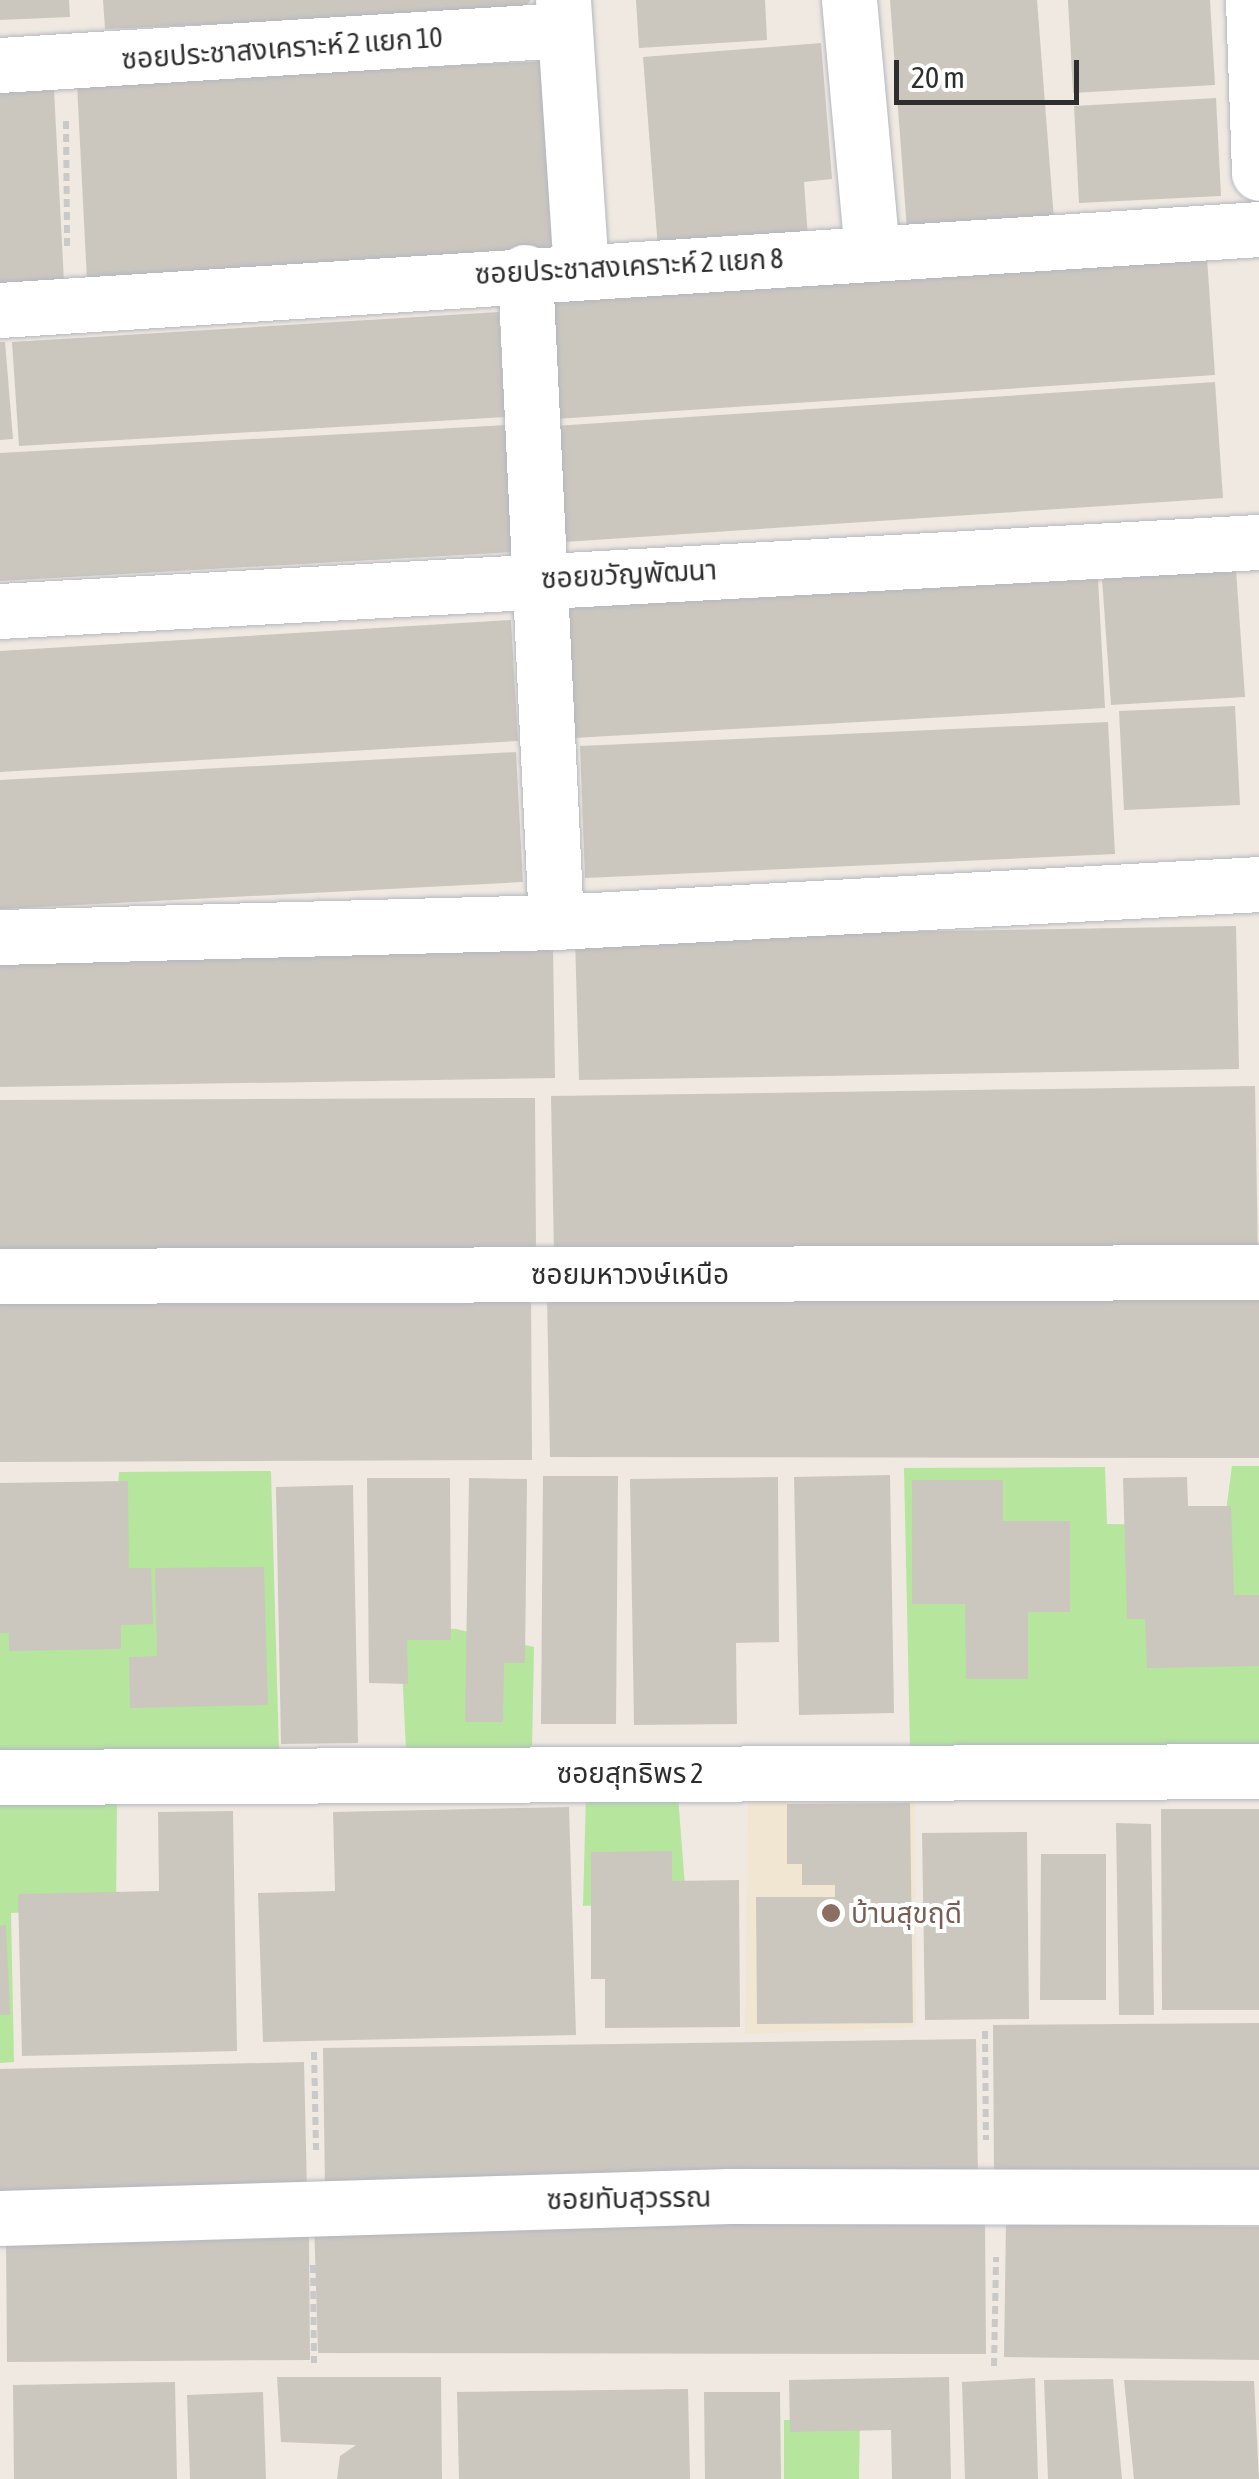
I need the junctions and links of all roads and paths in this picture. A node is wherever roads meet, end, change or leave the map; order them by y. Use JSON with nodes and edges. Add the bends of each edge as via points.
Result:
{"nodes":[{"id":1,"x":849,"y":0,"type":"edge"},
{"id":2,"x":1253,"y":0,"type":"edge"},
{"id":3,"x":564,"y":15,"type":"edge"},
{"id":4,"x":65,"y":61,"type":"junction"},
{"id":5,"x":0,"y":66,"type":"edge"},
{"id":6,"x":1259,"y":173,"type":"edge"},
{"id":7,"x":1259,"y":229,"type":"edge"},
{"id":8,"x":872,"y":252,"type":"junction"},
{"id":9,"x":580,"y":268,"type":"junction"},
{"id":10,"x":525,"y":272,"type":"junction"},
{"id":11,"x":68,"y":305,"type":"junction"},
{"id":12,"x":0,"y":310,"type":"edge"},
{"id":13,"x":1259,"y":542,"type":"edge"},
{"id":14,"x":537,"y":579,"type":"junction"},
{"id":15,"x":0,"y":611,"type":"edge"},
{"id":16,"x":1259,"y":884,"type":"edge"},
{"id":17,"x":556,"y":922,"type":"junction"},
{"id":18,"x":0,"y":937,"type":"edge"},
{"id":19,"x":1259,"y":1272,"type":"edge"},
{"id":20,"x":0,"y":1276,"type":"edge"},
{"id":21,"x":1259,"y":1771,"type":"edge"},
{"id":22,"x":0,"y":1777,"type":"edge"},
{"id":23,"x":986,"y":2031,"type":"dead end"},
{"id":24,"x":314,"y":2052,"type":"dead end"},
{"id":25,"x":992,"y":2196,"type":"junction"},
{"id":26,"x":1259,"y":2197,"type":"edge"},
{"id":27,"x":315,"y":2206,"type":"junction"},
{"id":28,"x":0,"y":2218,"type":"edge"},
{"id":29,"x":314,"y":2364,"type":"dead end"},
{"id":30,"x":994,"y":2366,"type":"dead end"}],
"edges":[{"from":1,"to":8,"type":"street"},
{"from":2,"to":6,"type":"street"},
{"from":3,"to":4,"type":"street","name":"ซอยประชาสงเคราะห์ 2 แยก 10"},
{"from":3,"to":9,"type":"street"},
{"from":4,"to":5,"type":"street","name":"ซอยประชาสงเคราะห์ 2 แยก 10"},
{"from":4,"to":11,"type":"path"},
{"from":7,"to":8,"type":"street","name":"ซอยประชาสงเคราะห์ 2 แยก 8"},
{"from":8,"to":9,"type":"street","name":"ซอยประชาสงเคราะห์ 2 แยก 8"},
{"from":9,"to":10,"type":"street","name":"ซอยประชาสงเคราะห์ 2 แยก 8"},
{"from":10,"to":11,"type":"street","name":"ซอยประชาสงเคราะห์ 2 แยก 8"},
{"from":10,"to":14,"type":"street"},
{"from":11,"to":12,"type":"street","name":"ซอยประชาสงเคราะห์ 2 แยก 8"},
{"from":13,"to":14,"type":"street","name":"ซอยขวัญพัฒนา"},
{"from":14,"to":15,"type":"street","name":"ซอยขวัญพัฒนา"},
{"from":14,"to":17,"type":"street"},
{"from":16,"to":17,"type":"street"},
{"from":17,"to":18,"type":"street"},
{"from":19,"to":20,"type":"street","name":"ซอยมหาวงษ์เหนือ"},
{"from":21,"to":22,"type":"street","name":"ซอยสุทธิพร 2"},
{"from":23,"to":25,"type":"path"},
{"from":24,"to":27,"type":"path"},
{"from":25,"to":26,"type":"street","name":"ซอยทับสุวรรณ"},
{"from":25,"to":27,"type":"street","name":"ซอยทับสุวรรณ"},
{"from":25,"to":30,"type":"path"},
{"from":27,"to":28,"type":"street","name":"ซอยทับสุวรรณ"},
{"from":27,"to":29,"type":"path"}]}
